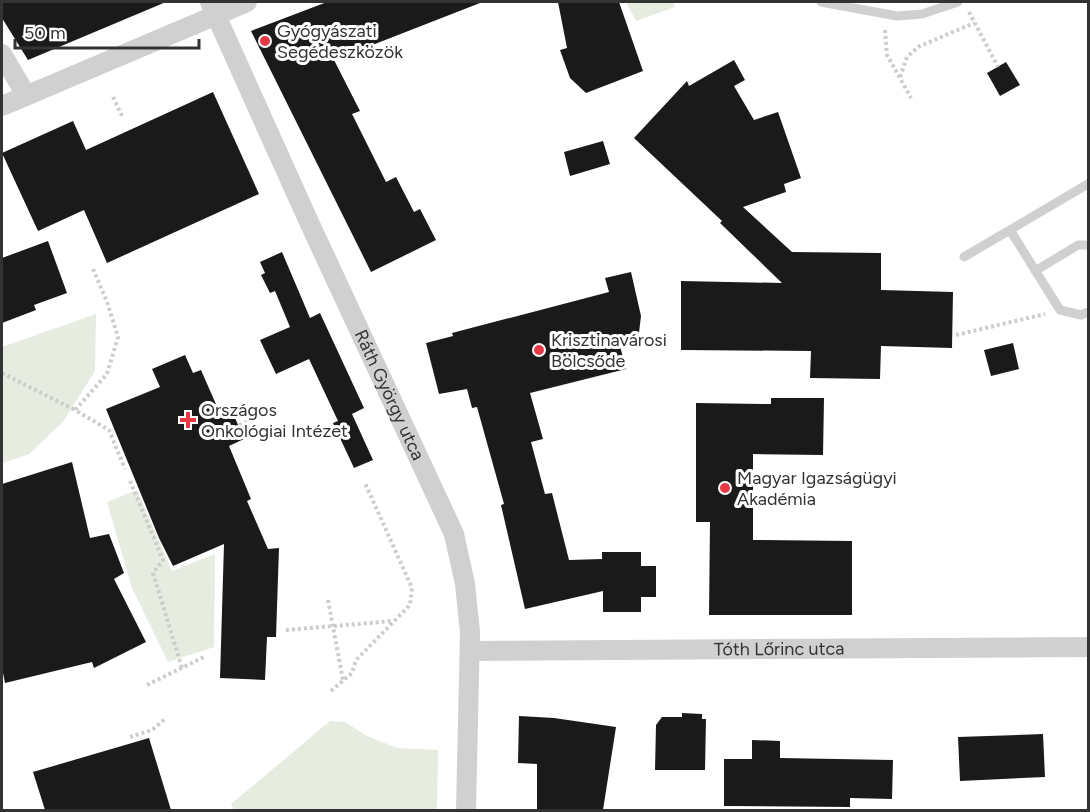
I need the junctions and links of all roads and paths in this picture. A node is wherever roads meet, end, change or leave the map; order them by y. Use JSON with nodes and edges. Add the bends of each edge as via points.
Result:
{"nodes":[{"id":1,"x":247,"y":2,"type":"edge"},
{"id":2,"x":821,"y":2,"type":"edge"},
{"id":3,"x":958,"y":2,"type":"edge"},
{"id":4,"x":213,"y":8,"type":"edge"},
{"id":5,"x":967,"y":9,"type":"dead end"},
{"id":6,"x":887,"y":15,"type":"junction"},
{"id":7,"x":974,"y":23,"type":"junction"},
{"id":8,"x":2,"y":54,"type":"edge"},
{"id":9,"x":998,"y":68,"type":"dead end"},
{"id":10,"x":900,"y":76,"type":"junction"},
{"id":11,"x":26,"y":95,"type":"junction"},
{"id":12,"x":113,"y":97,"type":"dead end"},
{"id":13,"x":912,"y":98,"type":"dead end"},
{"id":14,"x":2,"y":106,"type":"edge"},
{"id":15,"x":122,"y":116,"type":"dead end"},
{"id":16,"x":1089,"y":184,"type":"edge"},
{"id":17,"x":1010,"y":230,"type":"junction"},
{"id":18,"x":1089,"y":244,"type":"edge"},
{"id":19,"x":964,"y":257,"type":"dead end"},
{"id":20,"x":93,"y":269,"type":"dead end"},
{"id":21,"x":1035,"y":271,"type":"junction"},
{"id":22,"x":1060,"y":310,"type":"junction"},
{"id":23,"x":1089,"y":312,"type":"edge"},
{"id":24,"x":956,"y":335,"type":"dead end"},
{"id":25,"x":2,"y":373,"type":"edge"},
{"id":26,"x":75,"y":410,"type":"junction"},
{"id":27,"x":249,"y":421,"type":"dead end"},
{"id":28,"x":239,"y":425,"type":"dead end"},
{"id":29,"x":125,"y":469,"type":"dead end"},
{"id":30,"x":130,"y":481,"type":"dead end"},
{"id":31,"x":365,"y":483,"type":"dead end"},
{"id":32,"x":328,"y":600,"type":"dead end"},
{"id":33,"x":393,"y":621,"type":"junction"},
{"id":34,"x":334,"y":626,"type":"junction"},
{"id":35,"x":286,"y":630,"type":"dead end"},
{"id":36,"x":1089,"y":647,"type":"edge"},
{"id":37,"x":470,"y":651,"type":"junction"},
{"id":38,"x":206,"y":656,"type":"dead end"},
{"id":39,"x":182,"y":668,"type":"junction"},
{"id":40,"x":343,"y":680,"type":"junction"},
{"id":41,"x":147,"y":685,"type":"dead end"},
{"id":42,"x":331,"y":691,"type":"dead end"},
{"id":43,"x":166,"y":718,"type":"dead end"},
{"id":44,"x":130,"y":736,"type":"dead end"},
{"id":45,"x":466,"y":810,"type":"edge"}],
"edges":[{"from":1,"to":4,"type":"street"},
{"from":2,"to":6,"type":"lane"},
{"from":3,"to":6,"type":"lane","via":[[922,14]]},
{"from":4,"to":11,"type":"street"},
{"from":4,"to":37,"type":"street","name":"Ráth György utca","via":[[454,534],[465,584]]},
{"from":5,"to":7,"type":"path"},
{"from":6,"to":10,"type":"path","via":[[887,55]]},
{"from":7,"to":9,"type":"path"},
{"from":7,"to":10,"type":"path","via":[[918,47],[907,57]]},
{"from":8,"to":11,"type":"street"},
{"from":10,"to":13,"type":"path"},
{"from":11,"to":14,"type":"street"},
{"from":12,"to":15,"type":"path"},
{"from":16,"to":17,"type":"lane"},
{"from":17,"to":19,"type":"lane"},
{"from":17,"to":21,"type":"lane"},
{"from":18,"to":21,"type":"lane","via":[[1077,245]]},
{"from":20,"to":26,"type":"path","via":[[118,337],[107,374]]},
{"from":21,"to":22,"type":"lane"},
{"from":22,"to":23,"type":"lane","via":[[1081,315]]},
{"from":22,"to":24,"type":"path"},
{"from":25,"to":26,"type":"path"},
{"from":26,"to":29,"type":"path","via":[[109,430]]},
{"from":27,"to":28,"type":"path"},
{"from":30,"to":39,"type":"path","via":[[163,560],[153,573]]},
{"from":31,"to":33,"type":"path","via":[[412,588],[410,605]]},
{"from":32,"to":34,"type":"path"},
{"from":33,"to":34,"type":"path"},
{"from":33,"to":40,"type":"path","via":[[356,660],[352,673]]},
{"from":34,"to":35,"type":"path"},
{"from":34,"to":40,"type":"path"},
{"from":36,"to":37,"type":"street","name":"Tóth Lőrinc utca"},
{"from":37,"to":45,"type":"street","name":"Ráth György utca"},
{"from":38,"to":39,"type":"path"},
{"from":39,"to":41,"type":"path"},
{"from":40,"to":42,"type":"path"},
{"from":43,"to":44,"type":"path","via":[[152,730]]}]}
